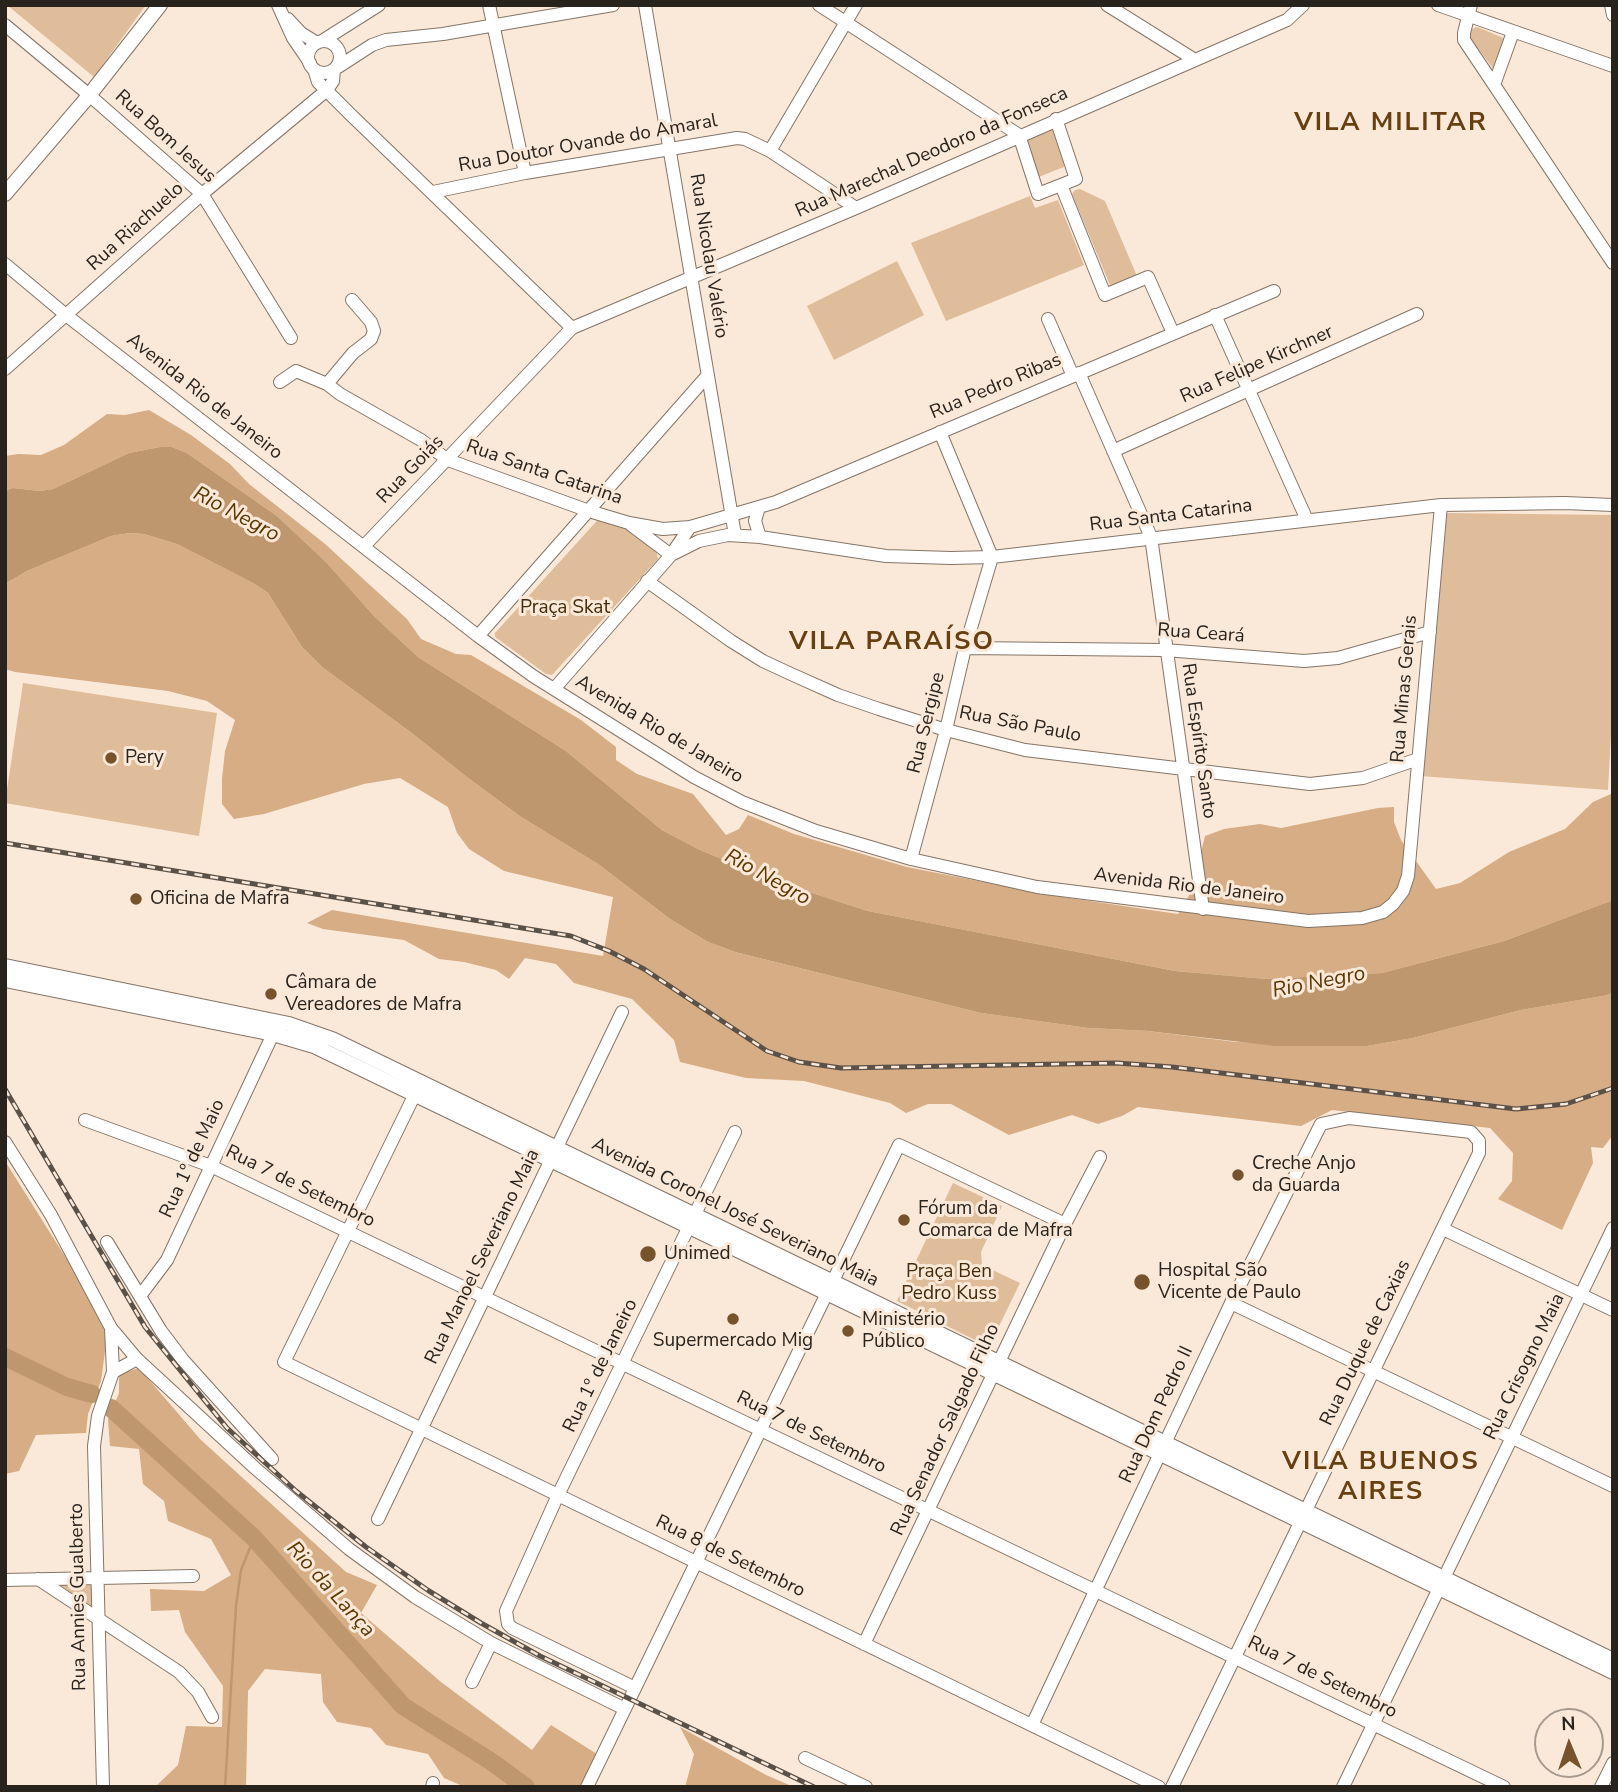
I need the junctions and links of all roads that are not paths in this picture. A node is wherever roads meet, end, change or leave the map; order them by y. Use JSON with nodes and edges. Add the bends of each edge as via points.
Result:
{"nodes":[{"id":1,"x":160,"y":5,"type":"edge"},
{"id":2,"x":379,"y":5,"type":"edge"},
{"id":3,"x":489,"y":5,"type":"edge"},
{"id":4,"x":613,"y":5,"type":"edge"},
{"id":5,"x":645,"y":5,"type":"edge"},
{"id":6,"x":819,"y":5,"type":"edge"},
{"id":7,"x":856,"y":5,"type":"edge"},
{"id":8,"x":1107,"y":5,"type":"edge"},
{"id":9,"x":1303,"y":5,"type":"edge"},
{"id":10,"x":1438,"y":5,"type":"edge"},
{"id":11,"x":1611,"y":5,"type":"edge"},
{"id":12,"x":279,"y":8,"type":"edge"},
{"id":13,"x":1470,"y":11,"type":"edge"},
{"id":14,"x":1613,"y":15,"type":"edge"},
{"id":15,"x":846,"y":22,"type":"junction"},
{"id":16,"x":5,"y":25,"type":"edge"},
{"id":17,"x":493,"y":25,"type":"junction"},
{"id":18,"x":1513,"y":32,"type":"junction"},
{"id":19,"x":319,"y":42,"type":"junction"},
{"id":20,"x":1195,"y":60,"type":"junction"},
{"id":21,"x":1613,"y":66,"type":"edge"},
{"id":22,"x":313,"y":67,"type":"junction"},
{"id":23,"x":333,"y":77,"type":"junction"},
{"id":24,"x":1494,"y":85,"type":"junction"},
{"id":25,"x":89,"y":94,"type":"junction"},
{"id":26,"x":1056,"y":119,"type":"junction"},
{"id":27,"x":1019,"y":135,"type":"junction"},
{"id":28,"x":671,"y":148,"type":"junction"},
{"id":29,"x":770,"y":151,"type":"junction"},
{"id":30,"x":525,"y":173,"type":"junction"},
{"id":31,"x":1061,"y":185,"type":"junction"},
{"id":32,"x":433,"y":192,"type":"junction"},
{"id":33,"x":5,"y":194,"type":"edge"},
{"id":34,"x":202,"y":194,"type":"junction"},
{"id":35,"x":856,"y":208,"type":"junction"},
{"id":36,"x":1613,"y":263,"type":"edge"},
{"id":37,"x":5,"y":264,"type":"edge"},
{"id":38,"x":691,"y":276,"type":"junction"},
{"id":39,"x":1274,"y":291,"type":"dead end"},
{"id":40,"x":352,"y":300,"type":"dead end"},
{"id":41,"x":66,"y":314,"type":"junction"},
{"id":42,"x":1417,"y":314,"type":"dead end"},
{"id":43,"x":1215,"y":315,"type":"junction"},
{"id":44,"x":1048,"y":319,"type":"dead end"},
{"id":45,"x":572,"y":328,"type":"junction"},
{"id":46,"x":1173,"y":333,"type":"junction"},
{"id":47,"x":291,"y":338,"type":"dead end"},
{"id":48,"x":5,"y":369,"type":"edge"},
{"id":49,"x":1076,"y":374,"type":"junction"},
{"id":50,"x":708,"y":375,"type":"junction"},
{"id":51,"x":280,"y":382,"type":"dead end"},
{"id":52,"x":327,"y":384,"type":"junction"},
{"id":53,"x":1249,"y":390,"type":"junction"},
{"id":54,"x":940,"y":432,"type":"junction"},
{"id":55,"x":1113,"y":451,"type":"junction"},
{"id":56,"x":448,"y":460,"type":"junction"},
{"id":57,"x":1441,"y":505,"type":"junction"},
{"id":58,"x":1613,"y":505,"type":"edge"},
{"id":59,"x":759,"y":507,"type":"junction"},
{"id":60,"x":589,"y":511,"type":"junction"},
{"id":61,"x":731,"y":513,"type":"junction"},
{"id":62,"x":1307,"y":520,"type":"junction"},
{"id":63,"x":629,"y":523,"type":"junction"},
{"id":64,"x":690,"y":527,"type":"junction"},
{"id":65,"x":735,"y":535,"type":"junction"},
{"id":66,"x":760,"y":537,"type":"junction"},
{"id":67,"x":1151,"y":537,"type":"junction"},
{"id":68,"x":364,"y":547,"type":"junction"},
{"id":69,"x":671,"y":555,"type":"junction"},
{"id":70,"x":992,"y":557,"type":"junction"},
{"id":71,"x":647,"y":581,"type":"junction"},
{"id":72,"x":1430,"y":632,"type":"junction"},
{"id":73,"x":478,"y":636,"type":"junction"},
{"id":74,"x":965,"y":648,"type":"junction"},
{"id":75,"x":1165,"y":650,"type":"junction"},
{"id":76,"x":554,"y":689,"type":"junction"},
{"id":77,"x":946,"y":730,"type":"junction"},
{"id":78,"x":1418,"y":759,"type":"junction"},
{"id":79,"x":1184,"y":770,"type":"junction"},
{"id":80,"x":911,"y":859,"type":"junction"},
{"id":81,"x":1408,"y":876,"type":"joint"},
{"id":82,"x":1203,"y":909,"type":"junction"},
{"id":83,"x":5,"y":966,"type":"edge"},
{"id":84,"x":5,"y":980,"type":"edge"},
{"id":85,"x":622,"y":1012,"type":"dead end"},
{"id":86,"x":273,"y":1034,"type":"junction"},
{"id":87,"x":415,"y":1094,"type":"junction"},
{"id":88,"x":90,"y":1123,"type":"dead end"},
{"id":89,"x":1321,"y":1124,"type":"joint"},
{"id":90,"x":735,"y":1132,"type":"dead end"},
{"id":91,"x":5,"y":1142,"type":"edge"},
{"id":92,"x":554,"y":1154,"type":"junction"},
{"id":93,"x":1100,"y":1157,"type":"dead end"},
{"id":94,"x":211,"y":1166,"type":"junction"},
{"id":95,"x":693,"y":1221,"type":"junction"},
{"id":96,"x":1065,"y":1224,"type":"junction"},
{"id":97,"x":1613,"y":1228,"type":"edge"},
{"id":98,"x":1443,"y":1229,"type":"junction"},
{"id":99,"x":347,"y":1231,"type":"junction"},
{"id":100,"x":107,"y":1242,"type":"dead end"},
{"id":101,"x":831,"y":1288,"type":"junction"},
{"id":102,"x":1581,"y":1295,"type":"junction"},
{"id":103,"x":139,"y":1296,"type":"junction"},
{"id":104,"x":484,"y":1297,"type":"junction"},
{"id":105,"x":1231,"y":1303,"type":"junction"},
{"id":106,"x":1613,"y":1310,"type":"edge"},
{"id":107,"x":111,"y":1328,"type":"junction"},
{"id":108,"x":137,"y":1359,"type":"junction"},
{"id":109,"x":624,"y":1364,"type":"junction"},
{"id":110,"x":996,"y":1368,"type":"junction"},
{"id":111,"x":1374,"y":1371,"type":"junction"},
{"id":112,"x":113,"y":1372,"type":"junction"},
{"id":113,"x":421,"y":1429,"type":"junction"},
{"id":114,"x":761,"y":1430,"type":"junction"},
{"id":115,"x":1512,"y":1437,"type":"junction"},
{"id":116,"x":1162,"y":1448,"type":"junction"},
{"id":117,"x":272,"y":1459,"type":"dead end"},
{"id":118,"x":1613,"y":1486,"type":"edge"},
{"id":119,"x":558,"y":1495,"type":"junction"},
{"id":120,"x":929,"y":1511,"type":"junction"},
{"id":121,"x":1303,"y":1516,"type":"junction"},
{"id":122,"x":378,"y":1519,"type":"dead end"},
{"id":123,"x":697,"y":1563,"type":"junction"},
{"id":124,"x":193,"y":1576,"type":"dead end"},
{"id":125,"x":97,"y":1578,"type":"junction"},
{"id":126,"x":38,"y":1579,"type":"junction"},
{"id":127,"x":5,"y":1580,"type":"edge"},
{"id":128,"x":1442,"y":1583,"type":"junction"},
{"id":129,"x":1096,"y":1591,"type":"junction"},
{"id":130,"x":98,"y":1620,"type":"junction"},
{"id":131,"x":491,"y":1643,"type":"junction"},
{"id":132,"x":864,"y":1644,"type":"junction"},
{"id":133,"x":1235,"y":1657,"type":"junction"},
{"id":134,"x":1613,"y":1660,"type":"edge"},
{"id":135,"x":1613,"y":1672,"type":"edge"},
{"id":136,"x":472,"y":1682,"type":"dead end"},
{"id":137,"x":635,"y":1688,"type":"junction"},
{"id":138,"x":625,"y":1709,"type":"junction"},
{"id":139,"x":212,"y":1717,"type":"dead end"},
{"id":140,"x":1374,"y":1724,"type":"junction"},
{"id":141,"x":1032,"y":1725,"type":"junction"},
{"id":142,"x":805,"y":1758,"type":"dead end"},
{"id":143,"x":1613,"y":1763,"type":"edge"},
{"id":144,"x":103,"y":1787,"type":"edge"},
{"id":145,"x":587,"y":1787,"type":"edge"},
{"id":146,"x":866,"y":1787,"type":"edge"},
{"id":147,"x":1159,"y":1787,"type":"edge"},
{"id":148,"x":1172,"y":1787,"type":"edge"},
{"id":149,"x":1343,"y":1787,"type":"edge"},
{"id":150,"x":1504,"y":1787,"type":"edge"},
{"id":151,"x":1601,"y":1787,"type":"edge"}],
"edges":[{"from":1,"to":25,"type":"main road"},
{"from":2,"to":19,"type":"street"},
{"from":3,"to":17,"type":"street"},
{"from":4,"to":17,"type":"street","name":"Rua Riachuelo"},
{"from":5,"to":28,"type":"street","name":"Rua Nicolau Valério"},
{"from":6,"to":15,"type":"street"},
{"from":7,"to":15,"type":"street"},
{"from":8,"to":20,"type":"street"},
{"from":9,"to":20,"type":"street","name":"Rua Marechal Deodoro da Fonseca","via":[[1287,20]]},
{"from":10,"to":13,"type":"street"},
{"from":11,"to":14,"type":"street"},
{"from":12,"to":19,"type":"street","via":[[301,33]]},
{"from":12,"to":22,"type":"street"},
{"from":13,"to":18,"type":"street"},
{"from":13,"to":24,"type":"street","via":[[1464,40]]},
{"from":15,"to":27,"type":"street"},
{"from":15,"to":29,"type":"street"},
{"from":16,"to":25,"type":"street","name":"Rua Bom Jesus"},
{"from":17,"to":23,"type":"street","name":"Rua Riachuelo","via":[[386,40],[372,45]]},
{"from":17,"to":30,"type":"street"},
{"from":18,"to":21,"type":"street"},
{"from":18,"to":24,"type":"street"},
{"from":19,"to":22,"type":"street","via":[[308,56]]},
{"from":19,"to":23,"type":"street","via":[[332,43],[339,50]]},
{"from":20,"to":26,"type":"street","name":"Rua Marechal Deodoro da Fonseca"},
{"from":22,"to":23,"type":"street"},
{"from":22,"to":23,"type":"street","via":[[318,82]]},
{"from":23,"to":32,"type":"street","via":[[351,115]]},
{"from":23,"to":34,"type":"street","name":"Rua Riachuelo"},
{"from":24,"to":36,"type":"street"},
{"from":25,"to":33,"type":"main road"},
{"from":25,"to":34,"type":"street","name":"Rua Bom Jesus"},
{"from":26,"to":27,"type":"street","name":"Rua Marechal Deodoro da Fonseca"},
{"from":26,"to":31,"type":"street","via":[[1076,178]]},
{"from":27,"to":31,"type":"street","via":[[1037,192]]},
{"from":27,"to":35,"type":"street","name":"Rua Marechal Deodoro da Fonseca"},
{"from":28,"to":29,"type":"street","name":"Rua Doutor Ovande do Amaral","via":[[737,138]]},
{"from":28,"to":30,"type":"street","name":"Rua Doutor Ovande do Amaral"},
{"from":28,"to":38,"type":"street","name":"Rua Nicolau Valério"},
{"from":29,"to":35,"type":"street","name":"Rua Doutor Ovande do Amaral"},
{"from":30,"to":32,"type":"street","name":"Rua Doutor Ovande do Amaral"},
{"from":31,"to":46,"type":"street","via":[[1105,295],[1148,277]]},
{"from":32,"to":45,"type":"street"},
{"from":34,"to":41,"type":"street","name":"Rua Riachuelo"},
{"from":34,"to":47,"type":"street","name":"Rua Bom Jesus"},
{"from":35,"to":38,"type":"street","name":"Rua Marechal Deodoro da Fonseca"},
{"from":37,"to":41,"type":"street","name":"Avenida Rio de Janeiro"},
{"from":38,"to":45,"type":"street","name":"Rua Marechal Deodoro da Fonseca"},
{"from":38,"to":50,"type":"street","name":"Rua Nicolau Valério"},
{"from":39,"to":43,"type":"street","name":"Rua Pedro Ribas"},
{"from":40,"to":52,"type":"street","via":[[372,322],[374,331]]},
{"from":41,"to":48,"type":"street","name":"Rua Riachuelo"},
{"from":41,"to":68,"type":"street","name":"Avenida Rio de Janeiro"},
{"from":42,"to":53,"type":"street","name":"Rua Felipe Kirchner"},
{"from":43,"to":46,"type":"street","name":"Rua Pedro Ribas"},
{"from":43,"to":53,"type":"street"},
{"from":44,"to":49,"type":"street","name":"Rua Espírito Santo"},
{"from":45,"to":56,"type":"street","name":"Rua Goiás"},
{"from":46,"to":49,"type":"street","name":"Rua Pedro Ribas"},
{"from":49,"to":54,"type":"street","name":"Rua Pedro Ribas"},
{"from":49,"to":55,"type":"street","name":"Rua Espírito Santo"},
{"from":50,"to":60,"type":"street"},
{"from":50,"to":61,"type":"street","name":"Rua Nicolau Valério"},
{"from":51,"to":52,"type":"street","name":"Rua Santa Catarina","via":[[296,371]]},
{"from":52,"to":56,"type":"street","name":"Rua Santa Catarina"},
{"from":53,"to":55,"type":"street","name":"Rua Felipe Kirchner"},
{"from":53,"to":62,"type":"street"},
{"from":54,"to":59,"type":"street","name":"Rua Pedro Ribas"},
{"from":54,"to":70,"type":"street"},
{"from":55,"to":67,"type":"street","name":"Rua Espírito Santo"},
{"from":56,"to":60,"type":"street","name":"Rua Santa Catarina"},
{"from":56,"to":68,"type":"street","name":"Rua Goiás"},
{"from":57,"to":58,"type":"street","name":"Rua Santa Catarina"},
{"from":57,"to":62,"type":"street","name":"Rua Santa Catarina"},
{"from":57,"to":72,"type":"street","name":"Rua Minas Gerais"},
{"from":59,"to":61,"type":"street","name":"Rua Pedro Ribas"},
{"from":59,"to":66,"type":"street","via":[[755,521]]},
{"from":60,"to":63,"type":"street","name":"Rua Santa Catarina"},
{"from":60,"to":73,"type":"street"},
{"from":61,"to":64,"type":"street","name":"Rua Santa Catarina"},
{"from":61,"to":65,"type":"street"},
{"from":62,"to":67,"type":"street","name":"Rua Santa Catarina"},
{"from":63,"to":64,"type":"street","name":"Rua Santa Catarina","via":[[663,529]]},
{"from":63,"to":69,"type":"street","name":"Rua Santa Catarina"},
{"from":64,"to":69,"type":"street"},
{"from":65,"to":66,"type":"street","name":"Rua Santa Catarina"},
{"from":65,"to":69,"type":"street","name":"Rua Santa Catarina","via":[[699,541]]},
{"from":66,"to":70,"type":"street","name":"Rua Santa Catarina","via":[[886,556]]},
{"from":67,"to":70,"type":"street","name":"Rua Santa Catarina"},
{"from":67,"to":75,"type":"street","name":"Rua Espírito Santo"},
{"from":68,"to":73,"type":"street","name":"Avenida Rio de Janeiro"},
{"from":69,"to":71,"type":"street"},
{"from":70,"to":74,"type":"street","name":"Rua Sergipe"},
{"from":71,"to":76,"type":"street"},
{"from":71,"to":77,"type":"street","name":"Rua São Paulo","via":[[763,661],[838,695]]},
{"from":72,"to":75,"type":"street","name":"Rua Ceará","via":[[1322,660]]},
{"from":72,"to":78,"type":"street","name":"Rua Minas Gerais"},
{"from":73,"to":76,"type":"street","name":"Avenida Rio de Janeiro"},
{"from":74,"to":75,"type":"street","name":"Rua Ceará"},
{"from":74,"to":77,"type":"street","name":"Rua Sergipe"},
{"from":75,"to":79,"type":"street","name":"Rua Espírito Santo"},
{"from":76,"to":80,"type":"street","name":"Avenida Rio de Janeiro","via":[[733,798],[816,831]]},
{"from":77,"to":79,"type":"street","name":"Rua São Paulo","via":[[1050,754]]},
{"from":77,"to":80,"type":"street","name":"Rua Sergipe"},
{"from":78,"to":79,"type":"street","name":"Rua São Paulo","via":[[1363,778],[1325,783]]},
{"from":78,"to":81,"type":"street","name":"Rua Minas Gerais"},
{"from":79,"to":82,"type":"street","name":"Rua Espírito Santo"},
{"from":80,"to":82,"type":"street","name":"Avenida Rio de Janeiro","via":[[1037,887]]},
{"from":81,"to":82,"type":"street","name":"Avenida Rio de Janeiro","via":[[1394,904],[1362,918],[1308,921]]},
{"from":83,"to":92,"type":"main road","name":"Avenida Coronel José Severiano Maia","via":[[304,1028]]},
{"from":84,"to":86,"type":"main road","name":"Avenida Coronel José Severiano Maia"},
{"from":85,"to":92,"type":"street","name":"Rua Manoel Severiano Maia"},
{"from":86,"to":87,"type":"main road","name":"Avenida Coronel José Severiano Maia","via":[[314,1046]]},
{"from":86,"to":94,"type":"street","name":"Rua 1º de Maio"},
{"from":87,"to":92,"type":"main road","name":"Avenida Coronel José Severiano Maia"},
{"from":87,"to":99,"type":"street"},
{"from":88,"to":94,"type":"street","name":"Rua 7 de Setembro"},
{"from":89,"to":98,"type":"street","name":"Rua Duque de Caxias","via":[[1349,1118],[1471,1132],[1479,1141],[1479,1153]]},
{"from":89,"to":105,"type":"street","name":"Rua Dom Pedro II"},
{"from":90,"to":95,"type":"street","name":"Rua 1º de Janeiro"},
{"from":91,"to":107,"type":"street","via":[[51,1215]]},
{"from":92,"to":95,"type":"main road","name":"Avenida Coronel José Severiano Maia"},
{"from":92,"to":104,"type":"street","name":"Rua Manoel Severiano Maia"},
{"from":93,"to":96,"type":"street","name":"Rua Senador Salgado Filho"},
{"from":94,"to":99,"type":"street","name":"Rua 7 de Setembro"},
{"from":94,"to":103,"type":"street","name":"Rua 1º de Maio","via":[[167,1260]]},
{"from":95,"to":101,"type":"main road","name":"Avenida Coronel José Severiano Maia"},
{"from":95,"to":109,"type":"street","name":"Rua 1º de Janeiro"},
{"from":96,"to":101,"type":"street","via":[[899,1145]]},
{"from":96,"to":110,"type":"street","name":"Rua Senador Salgado Filho"},
{"from":97,"to":102,"type":"street","name":"Rua Crisogno Maia"},
{"from":98,"to":102,"type":"street"},
{"from":98,"to":111,"type":"street","name":"Rua Duque de Caxias"},
{"from":99,"to":104,"type":"street","name":"Rua 7 de Setembro"},
{"from":99,"to":113,"type":"street","name":"Rua 8 de Setembro","via":[[284,1362]]},
{"from":100,"to":103,"type":"street"},
{"from":101,"to":110,"type":"main road","name":"Avenida Coronel José Severiano Maia"},
{"from":101,"to":114,"type":"street"},
{"from":102,"to":106,"type":"street"},
{"from":102,"to":115,"type":"street","name":"Rua Crisogno Maia"},
{"from":103,"to":117,"type":"street","via":[[183,1360]]},
{"from":104,"to":109,"type":"street","name":"Rua 7 de Setembro"},
{"from":104,"to":113,"type":"street","name":"Rua Manoel Severiano Maia"},
{"from":105,"to":111,"type":"street"},
{"from":105,"to":116,"type":"street","name":"Rua Dom Pedro II"},
{"from":107,"to":108,"type":"street"},
{"from":107,"to":112,"type":"street","name":"Rua Annies Gualberto"},
{"from":108,"to":112,"type":"street"},
{"from":108,"to":131,"type":"street","via":[[349,1549],[415,1597]]},
{"from":109,"to":114,"type":"street","name":"Rua 7 de Setembro"},
{"from":109,"to":119,"type":"street","name":"Rua 1º de Janeiro"},
{"from":110,"to":116,"type":"main road","name":"Avenida Coronel José Severiano Maia"},
{"from":110,"to":120,"type":"street","name":"Rua Senador Salgado Filho"},
{"from":111,"to":115,"type":"street"},
{"from":111,"to":121,"type":"street","name":"Rua Duque de Caxias"},
{"from":112,"to":125,"type":"street","name":"Rua Annies Gualberto","via":[[94,1446]]},
{"from":113,"to":119,"type":"street","name":"Rua 8 de Setembro"},
{"from":113,"to":122,"type":"street","name":"Rua Manoel Severiano Maia"},
{"from":114,"to":120,"type":"street","name":"Rua 7 de Setembro"},
{"from":114,"to":123,"type":"street"},
{"from":115,"to":118,"type":"street"},
{"from":115,"to":128,"type":"street","name":"Rua Crisogno Maia"},
{"from":116,"to":121,"type":"main road","name":"Avenida Coronel José Severiano Maia"},
{"from":116,"to":129,"type":"street","name":"Rua Dom Pedro II"},
{"from":119,"to":123,"type":"street","name":"Rua 8 de Setembro"},
{"from":119,"to":137,"type":"street","name":"Rua 1º de Janeiro","via":[[506,1618],[513,1628]]},
{"from":120,"to":129,"type":"street","name":"Rua 7 de Setembro"},
{"from":120,"to":132,"type":"street","name":"Rua Senador Salgado Filho"},
{"from":121,"to":128,"type":"main road","name":"Avenida Coronel José Severiano Maia"},
{"from":121,"to":133,"type":"street","name":"Rua Duque de Caxias"},
{"from":123,"to":132,"type":"street","name":"Rua 8 de Setembro"},
{"from":123,"to":137,"type":"street"},
{"from":124,"to":125,"type":"street"},
{"from":125,"to":126,"type":"street"},
{"from":125,"to":130,"type":"street","name":"Rua Annies Gualberto"},
{"from":126,"to":127,"type":"street"},
{"from":126,"to":130,"type":"street"},
{"from":128,"to":134,"type":"main road","name":"Avenida Coronel José Severiano Maia"},
{"from":128,"to":135,"type":"main road","name":"Avenida Coronel José Severiano Maia"},
{"from":128,"to":140,"type":"street","name":"Rua Crisogno Maia"},
{"from":129,"to":133,"type":"street","name":"Rua 7 de Setembro"},
{"from":129,"to":141,"type":"street","name":"Rua Dom Pedro II"},
{"from":130,"to":139,"type":"street","via":[[179,1672]]},
{"from":130,"to":144,"type":"street","name":"Rua Annies Gualberto"},
{"from":131,"to":136,"type":"street"},
{"from":131,"to":138,"type":"street"},
{"from":132,"to":141,"type":"street","name":"Rua 8 de Setembro"},
{"from":133,"to":140,"type":"street","name":"Rua 7 de Setembro"},
{"from":133,"to":148,"type":"street","name":"Rua Duque de Caxias"},
{"from":137,"to":138,"type":"street"},
{"from":138,"to":145,"type":"street"},
{"from":140,"to":149,"type":"street","name":"Rua Crisogno Maia"},
{"from":140,"to":150,"type":"street","name":"Rua 7 de Setembro"},
{"from":141,"to":147,"type":"street","name":"Rua 8 de Setembro"},
{"from":142,"to":146,"type":"street"},
{"from":143,"to":151,"type":"street"}]}
